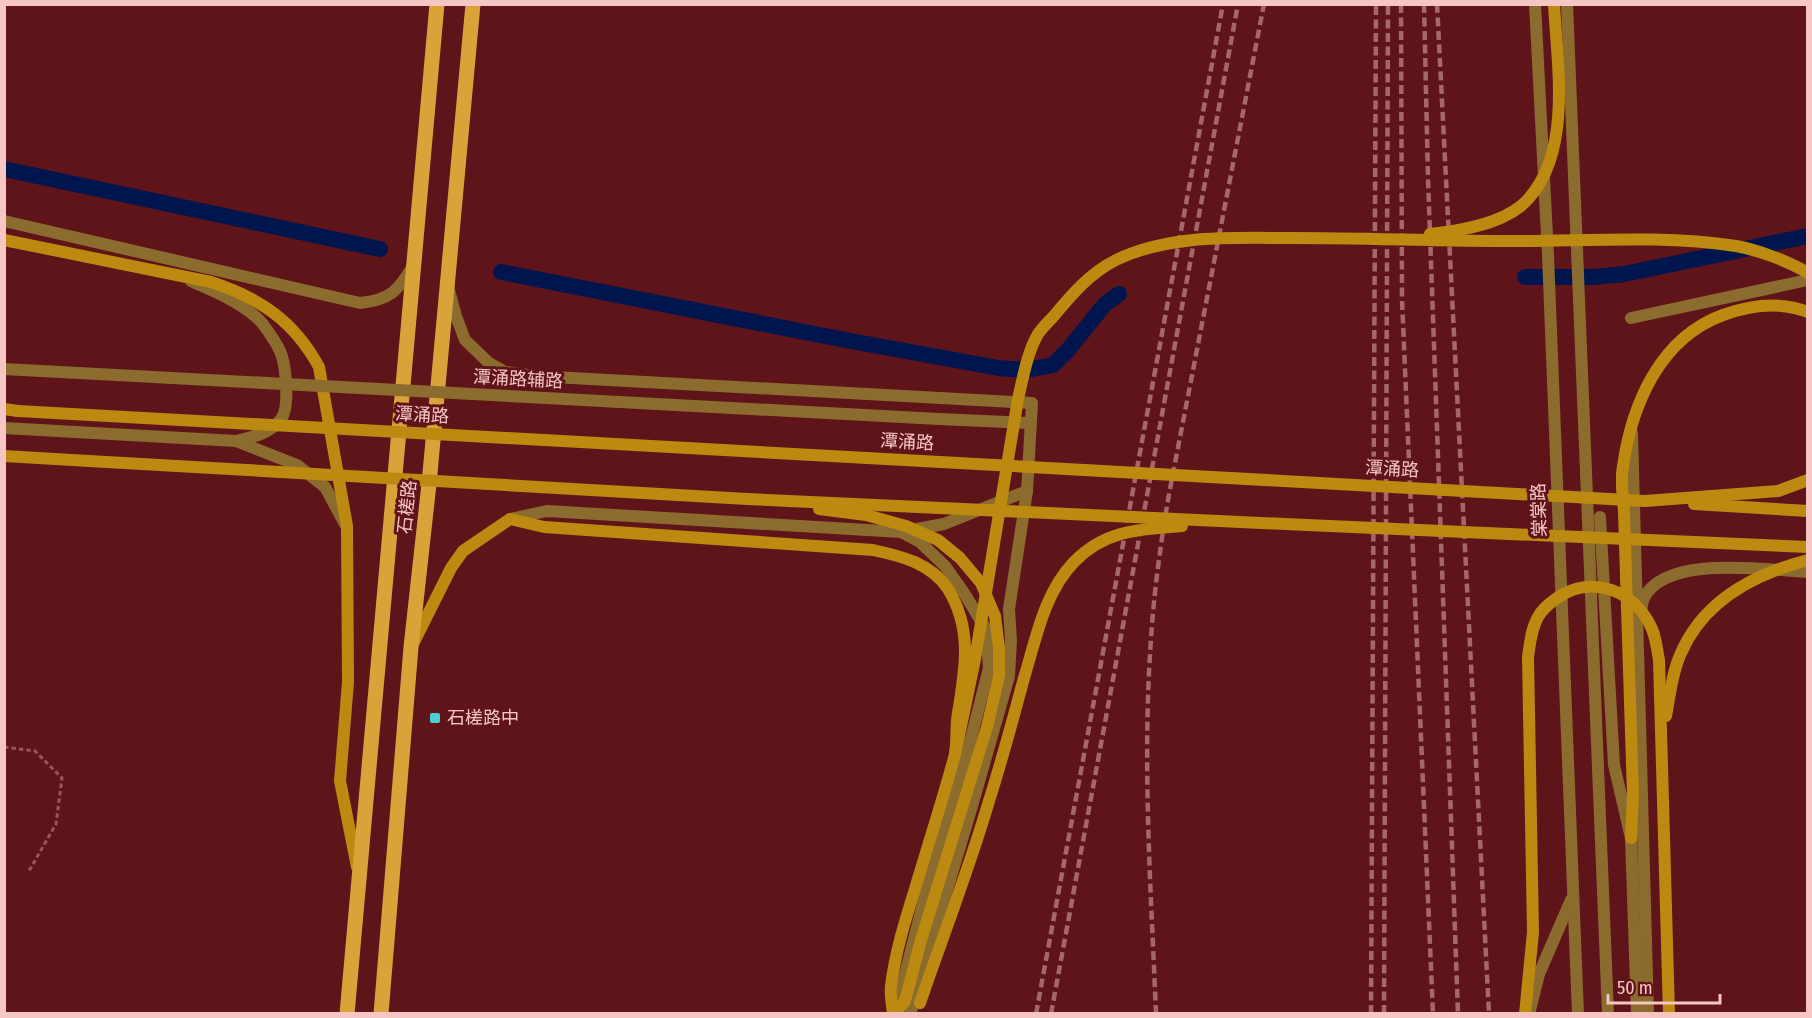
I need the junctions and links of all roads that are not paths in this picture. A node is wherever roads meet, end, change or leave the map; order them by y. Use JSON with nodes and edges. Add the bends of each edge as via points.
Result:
{"nodes":[{"id":1,"x":436,"y":4,"type":"edge"},
{"id":2,"x":473,"y":4,"type":"edge"},
{"id":3,"x":1535,"y":4,"type":"edge"},
{"id":4,"x":1554,"y":4,"type":"edge"},
{"id":5,"x":1567,"y":4,"type":"edge"},
{"id":6,"x":4,"y":220,"type":"edge"},
{"id":7,"x":1396,"y":238,"type":"junction"},
{"id":8,"x":4,"y":240,"type":"edge"},
{"id":9,"x":413,"y":265,"type":"junction"},
{"id":10,"x":1808,"y":273,"type":"edge"},
{"id":11,"x":182,"y":277,"type":"junction"},
{"id":12,"x":1808,"y":280,"type":"edge"},
{"id":13,"x":447,"y":284,"type":"junction"},
{"id":14,"x":1808,"y":312,"type":"edge"},
{"id":15,"x":1631,"y":318,"type":"dead end"},
{"id":16,"x":4,"y":369,"type":"edge"},
{"id":17,"x":4,"y":410,"type":"edge"},
{"id":18,"x":1030,"y":423,"type":"junction"},
{"id":19,"x":4,"y":428,"type":"edge"},
{"id":20,"x":1632,"y":429,"type":"junction"},
{"id":21,"x":236,"y":441,"type":"junction"},
{"id":22,"x":4,"y":456,"type":"edge"},
{"id":23,"x":1586,"y":465,"type":"junction"},
{"id":24,"x":1808,"y":480,"type":"edge"},
{"id":25,"x":1027,"y":491,"type":"junction"},
{"id":26,"x":747,"y":499,"type":"junction"},
{"id":27,"x":1645,"y":501,"type":"junction"},
{"id":28,"x":1808,"y":511,"type":"edge"},
{"id":29,"x":510,"y":519,"type":"junction"},
{"id":30,"x":1239,"y":523,"type":"junction"},
{"id":31,"x":346,"y":526,"type":"junction"},
{"id":32,"x":902,"y":532,"type":"junction"},
{"id":33,"x":1808,"y":547,"type":"edge"},
{"id":34,"x":1808,"y":560,"type":"edge"},
{"id":35,"x":1808,"y":572,"type":"edge"},
{"id":36,"x":411,"y":647,"type":"junction"},
{"id":37,"x":1638,"y":648,"type":"junction"},
{"id":38,"x":1662,"y":735,"type":"junction"},
{"id":39,"x":955,"y":755,"type":"junction"},
{"id":40,"x":1631,"y":838,"type":"junction"},
{"id":41,"x":358,"y":874,"type":"junction"},
{"id":42,"x":1573,"y":896,"type":"junction"},
{"id":43,"x":919,"y":1008,"type":"edge"},
{"id":44,"x":346,"y":1014,"type":"edge"},
{"id":45,"x":381,"y":1014,"type":"edge"},
{"id":46,"x":895,"y":1014,"type":"edge"},
{"id":47,"x":910,"y":1014,"type":"edge"},
{"id":48,"x":1527,"y":1014,"type":"edge"},
{"id":49,"x":1578,"y":1014,"type":"edge"},
{"id":50,"x":1608,"y":1014,"type":"edge"},
{"id":51,"x":1637,"y":1014,"type":"edge"},
{"id":52,"x":1648,"y":1014,"type":"edge"},
{"id":53,"x":1669,"y":1014,"type":"edge"}],
"edges":[{"from":1,"to":9,"type":"main road","name":"石槎路"},
{"from":2,"to":13,"type":"main road","name":"石槎路"},
{"from":3,"to":42,"type":"street","name":"棠棠路"},
{"from":4,"to":7,"type":"main road","bridge":true,"via":[[1557,132],[1542,178],[1520,206],[1502,217],[1483,224]]},
{"from":5,"to":23,"type":"street"},
{"from":6,"to":9,"type":"street","via":[[360,303],[378,301],[400,287]]},
{"from":7,"to":10,"type":"main road","bridge":true,"via":[[1702,242],[1739,247],[1788,261]]},
{"from":7,"to":39,"type":"main road","bridge":true,"via":[[1232,238],[1160,245],[1116,260],[1088,277],[1067,299],[1038,335],[1018,399]]},
{"from":8,"to":11,"type":"main road"},
{"from":9,"to":41,"type":"main road","name":"石槎路"},
{"from":11,"to":21,"type":"street","via":[[232,300],[255,317],[280,351],[285,371],[282,418],[263,435]]},
{"from":11,"to":31,"type":"main road","via":[[230,288],[280,316],[306,344],[319,367]]},
{"from":12,"to":15,"type":"street"},
{"from":13,"to":18,"type":"street","via":[[465,340],[505,372],[1032,403]]},
{"from":13,"to":36,"type":"main road","name":"石槎路"},
{"from":14,"to":20,"type":"main road","bridge":true,"via":[[1774,304],[1739,309],[1706,321],[1678,342],[1648,381]]},
{"from":16,"to":18,"type":"street","name":"潭涌路辅路","bridge":true},
{"from":17,"to":27,"type":"main road","name":"潭涌路","bridge":true},
{"from":18,"to":25,"type":"street"},
{"from":19,"to":21,"type":"street"},
{"from":20,"to":37,"type":"street"},
{"from":20,"to":40,"type":"main road","bridge":true,"via":[[1622,468],[1633,795]]},
{"from":21,"to":31,"type":"street","via":[[297,465],[325,487]]},
{"from":22,"to":26,"type":"main road","bridge":true},
{"from":23,"to":40,"type":"street","bridge":true,"via":[[1600,517],[1614,765]]},
{"from":23,"to":50,"type":"street"},
{"from":24,"to":27,"type":"main road","via":[[1778,491]]},
{"from":25,"to":32,"type":"street","via":[[944,524]]},
{"from":25,"to":47,"type":"street","via":[[1009,609],[1009,676]]},
{"from":26,"to":30,"type":"main road","bridge":true},
{"from":26,"to":46,"type":"main road","bridge":true,"via":[[866,515],[938,540],[981,583],[995,616],[999,676],[987,727],[905,1001]]},
{"from":27,"to":28,"type":"main road","name":"潭涌路"},
{"from":29,"to":32,"type":"street","via":[[547,511]]},
{"from":29,"to":36,"type":"main road","via":[[463,551]]},
{"from":29,"to":39,"type":"main road","bridge":true,"via":[[544,527],[873,550],[908,558],[947,589],[964,629],[965,675]]},
{"from":30,"to":33,"type":"main road","bridge":true},
{"from":30,"to":43,"type":"main road","bridge":true,"via":[[1152,528],[1115,535],[1095,544],[1057,583],[1042,619],[989,802]]},
{"from":31,"to":41,"type":"main road","via":[[348,682],[340,781]]},
{"from":32,"to":46,"type":"street","via":[[920,542],[945,566],[964,593],[986,629],[989,668]]},
{"from":34,"to":38,"type":"main road","bridge":true,"via":[[1763,576],[1712,606],[1693,629],[1680,654]]},
{"from":35,"to":37,"type":"street","via":[[1704,567],[1682,571],[1654,586],[1644,597]]},
{"from":36,"to":45,"type":"main road","name":"石槎路"},
{"from":37,"to":52,"type":"street"},
{"from":38,"to":48,"type":"main road","bridge":true,"via":[[1659,660],[1652,628],[1638,608],[1604,586],[1569,590],[1549,603],[1531,634],[1528,657],[1533,932]]},
{"from":38,"to":53,"type":"main road","bridge":true},
{"from":39,"to":46,"type":"main road","via":[[902,934],[891,988]]},
{"from":40,"to":51,"type":"street","bridge":true},
{"from":41,"to":44,"type":"main road","name":"石槎路"},
{"from":42,"to":48,"type":"street","via":[[1539,974]]},
{"from":42,"to":49,"type":"street","name":"棠棠路"}]}
